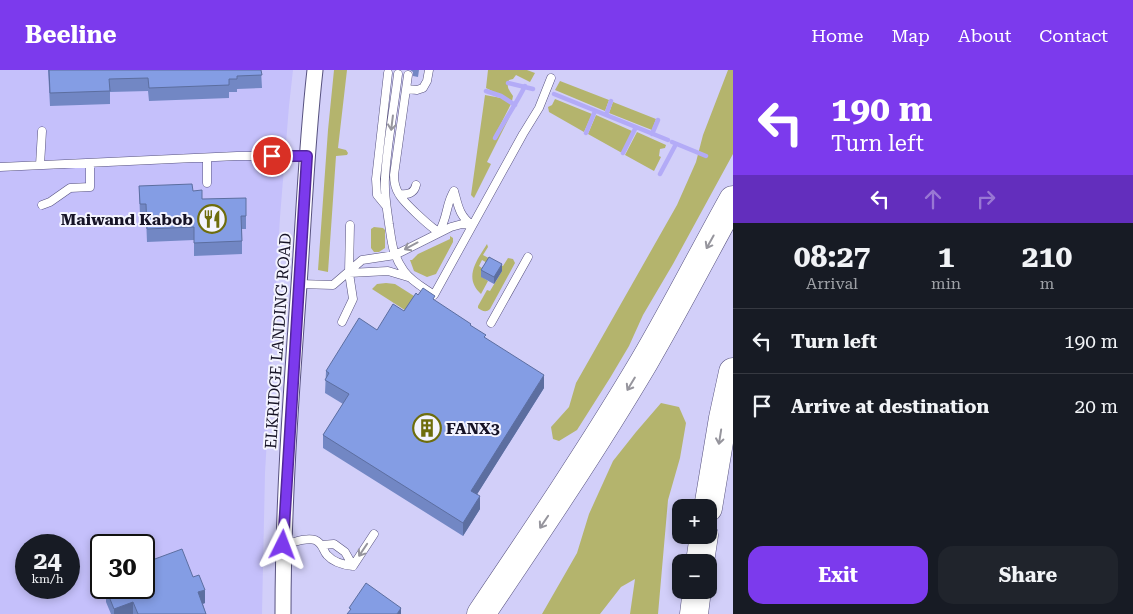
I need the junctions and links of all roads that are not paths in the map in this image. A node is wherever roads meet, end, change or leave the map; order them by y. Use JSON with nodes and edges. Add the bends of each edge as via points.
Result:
{"nodes":[{"id":1,"x":315,"y":70,"type":"edge"},
{"id":2,"x":429,"y":70,"type":"edge"},
{"id":3,"x":388,"y":73,"type":"dead end"},
{"id":4,"x":398,"y":74,"type":"dead end"},
{"id":5,"x":408,"y":75,"type":"dead end"},
{"id":6,"x":551,"y":78,"type":"dead end"},
{"id":7,"x":407,"y":89,"type":"junction"},
{"id":8,"x":42,"y":131,"type":"dead end"},
{"id":9,"x":307,"y":156,"type":"junction"},
{"id":10,"x":207,"y":158,"type":"junction"},
{"id":11,"x":90,"y":163,"type":"junction"},
{"id":12,"x":40,"y":165,"type":"junction"},
{"id":13,"x":0,"y":167,"type":"edge"},
{"id":14,"x":207,"y":183,"type":"dead end"},
{"id":15,"x":416,"y":185,"type":"dead end"},
{"id":16,"x":399,"y":194,"type":"junction"},
{"id":17,"x":733,"y":200,"type":"edge"},
{"id":18,"x":42,"y":205,"type":"dead end"},
{"id":19,"x":386,"y":206,"type":"junction"},
{"id":20,"x":350,"y":225,"type":"dead end"},
{"id":21,"x":472,"y":225,"type":"junction"},
{"id":22,"x":439,"y":232,"type":"junction"},
{"id":23,"x":395,"y":255,"type":"junction"},
{"id":24,"x":528,"y":257,"type":"dead end"},
{"id":25,"x":349,"y":273,"type":"junction"},
{"id":26,"x":410,"y":278,"type":"junction"},
{"id":27,"x":299,"y":284,"type":"junction"},
{"id":28,"x":342,"y":322,"type":"dead end"},
{"id":29,"x":491,"y":323,"type":"dead end"},
{"id":30,"x":733,"y":372,"type":"edge"},
{"id":31,"x":710,"y":499,"type":"edge"},
{"id":32,"x":374,"y":534,"type":"dead end"},
{"id":33,"x":283,"y":545,"type":"junction"},
{"id":34,"x":322,"y":545,"type":"junction"},
{"id":35,"x":353,"y":566,"type":"junction"},
{"id":36,"x":696,"y":599,"type":"edge"},
{"id":37,"x":283,"y":614,"type":"edge"},
{"id":38,"x":482,"y":614,"type":"edge"},
{"id":39,"x":694,"y":614,"type":"edge"}],
"edges":[{"from":1,"to":9,"type":"street","name":"ELKRIDGE LANDING ROAD"},
{"from":2,"to":7,"type":"lane","via":[[423,88]]},
{"from":3,"to":19,"type":"lane","via":[[376,179],[377,195]]},
{"from":4,"to":19,"type":"lane","one_way":true,"via":[[385,178]]},
{"from":5,"to":7,"type":"lane"},
{"from":6,"to":21,"type":"lane","via":[[539,108]]},
{"from":7,"to":16,"type":"lane","via":[[394,179]]},
{"from":8,"to":12,"type":"lane"},
{"from":9,"to":10,"type":"lane"},
{"from":9,"to":27,"type":"street","name":"ELKRIDGE LANDING ROAD"},
{"from":10,"to":11,"type":"lane"},
{"from":10,"to":14,"type":"lane"},
{"from":11,"to":12,"type":"lane"},
{"from":11,"to":18,"type":"lane","via":[[90,187],[70,188]]},
{"from":12,"to":13,"type":"lane"},
{"from":15,"to":16,"type":"lane","via":[[409,194]]},
{"from":16,"to":22,"type":"lane","via":[[429,226]]},
{"from":17,"to":38,"type":"highway","one_way":true,"via":[[626,392]]},
{"from":19,"to":23,"type":"lane"},
{"from":20,"to":25,"type":"lane"},
{"from":21,"to":22,"type":"lane"},
{"from":21,"to":22,"type":"lane","via":[[458,210],[454,191]]},
{"from":21,"to":26,"type":"lane","via":[[434,295]]},
{"from":22,"to":23,"type":"lane","one_way":true},
{"from":23,"to":25,"type":"lane","via":[[362,260]]},
{"from":23,"to":26,"type":"lane"},
{"from":24,"to":29,"type":"lane"},
{"from":25,"to":26,"type":"lane","via":[[388,271]]},
{"from":25,"to":27,"type":"lane","via":[[333,285]]},
{"from":25,"to":28,"type":"lane","via":[[353,299]]},
{"from":27,"to":33,"type":"street","name":"ELKRIDGE LANDING ROAD"},
{"from":30,"to":31,"type":"highway","one_way":true},
{"from":32,"to":35,"type":"lane","one_way":true},
{"from":33,"to":34,"type":"lane","via":[[315,540]]},
{"from":33,"to":37,"type":"street","name":"ELKRIDGE LANDING ROAD"},
{"from":34,"to":35,"type":"lane","via":[[326,555],[339,564]]},
{"from":34,"to":35,"type":"lane","via":[[334,544],[345,552]]},
{"from":36,"to":39,"type":"highway"}]}
